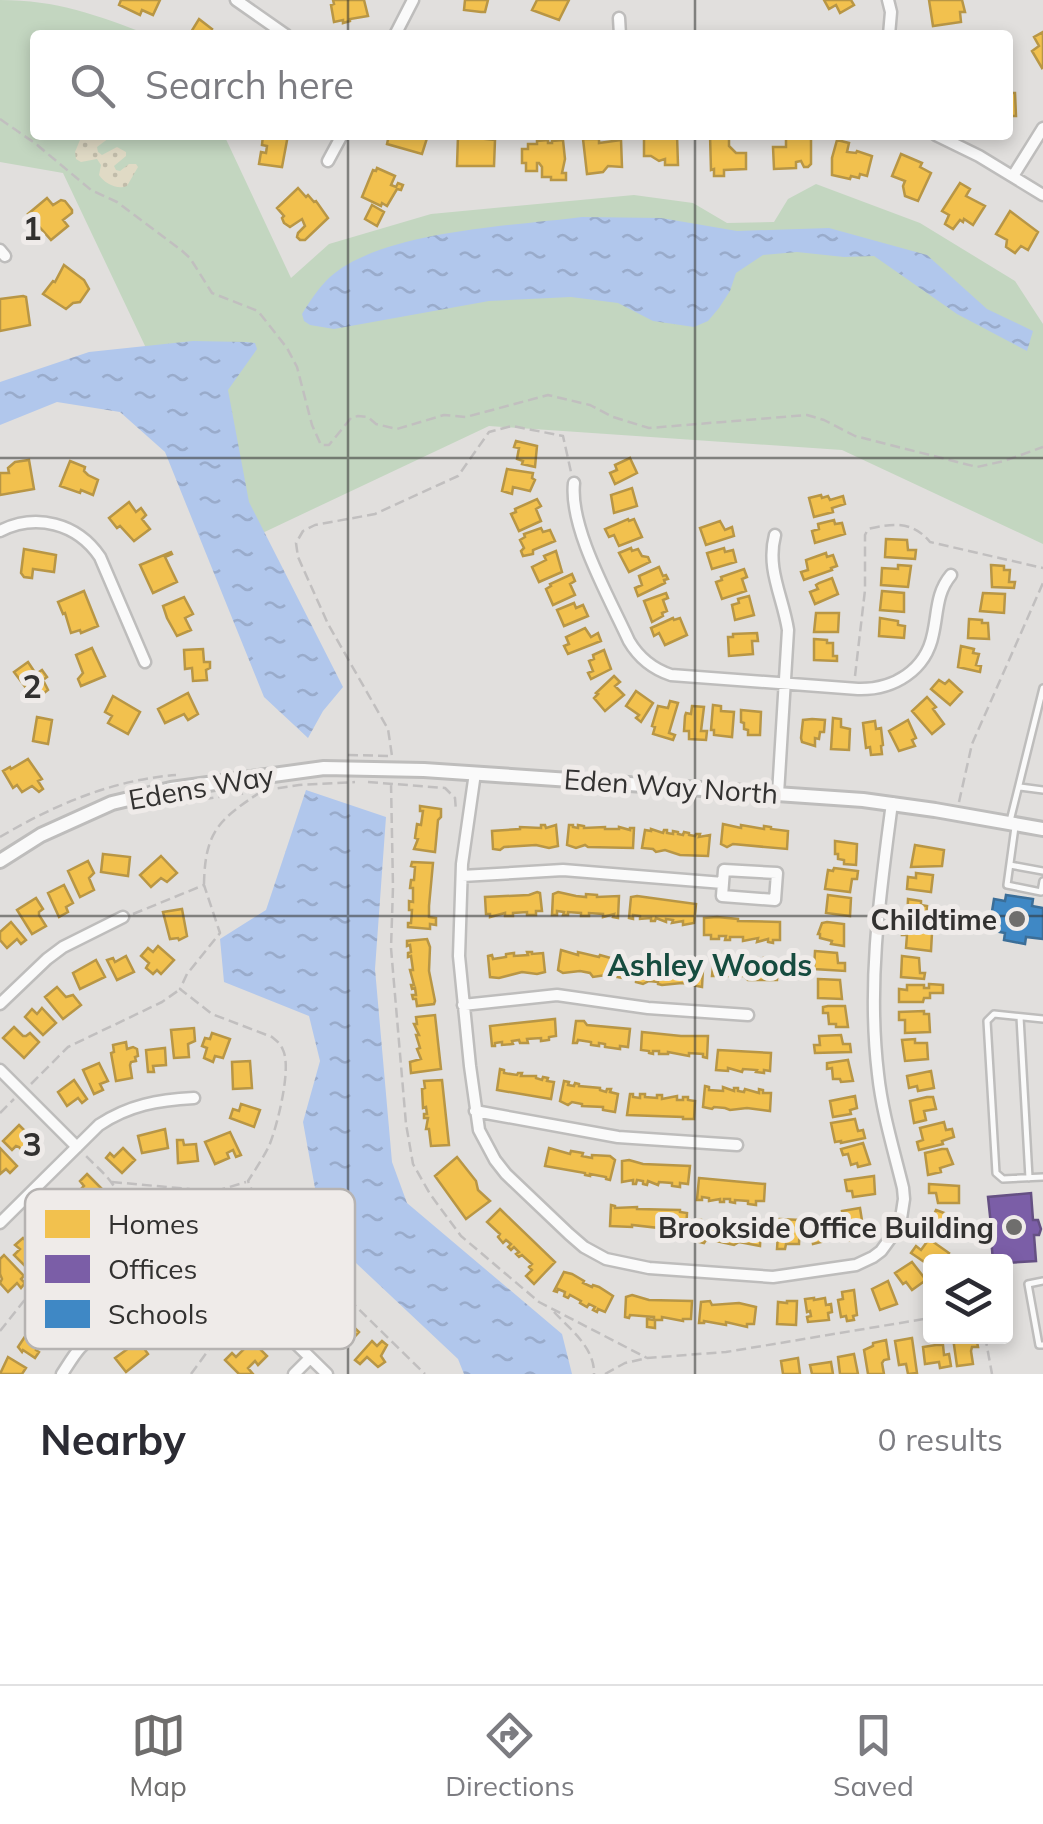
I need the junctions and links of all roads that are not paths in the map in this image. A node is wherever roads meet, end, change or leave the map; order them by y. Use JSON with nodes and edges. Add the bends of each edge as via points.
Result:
{"nodes":[{"id":1,"x":236,"y":0,"type":"edge"},
{"id":2,"x":414,"y":0,"type":"edge"},
{"id":3,"x":888,"y":0,"type":"edge"},
{"id":4,"x":619,"y":18,"type":"dead end"},
{"id":5,"x":279,"y":30,"type":"edge"},
{"id":6,"x":398,"y":30,"type":"edge"},
{"id":7,"x":620,"y":30,"type":"edge"},
{"id":8,"x":890,"y":30,"type":"edge"},
{"id":9,"x":1043,"y":128,"type":"edge"},
{"id":10,"x":339,"y":140,"type":"edge"},
{"id":11,"x":946,"y":140,"type":"edge"},
{"id":12,"x":328,"y":161,"type":"dead end"},
{"id":13,"x":1012,"y":176,"type":"junction"},
{"id":14,"x":1043,"y":196,"type":"edge"},
{"id":15,"x":574,"y":483,"type":"dead end"},
{"id":16,"x":0,"y":531,"type":"edge"},
{"id":17,"x":774,"y":535,"type":"dead end"},
{"id":18,"x":950,"y":575,"type":"dead end"},
{"id":19,"x":145,"y":662,"type":"dead end"},
{"id":20,"x":785,"y":684,"type":"junction"},
{"id":21,"x":1043,"y":688,"type":"edge"},
{"id":22,"x":296,"y":771,"type":"joint"},
{"id":23,"x":475,"y":773,"type":"junction"},
{"id":24,"x":1020,"y":786,"type":"junction"},
{"id":25,"x":1043,"y":790,"type":"edge"},
{"id":26,"x":778,"y":794,"type":"junction"},
{"id":27,"x":892,"y":803,"type":"junction"},
{"id":28,"x":1013,"y":823,"type":"junction"},
{"id":29,"x":1043,"y":829,"type":"edge"},
{"id":30,"x":0,"y":862,"type":"edge"},
{"id":31,"x":1010,"y":865,"type":"junction"},
{"id":32,"x":1043,"y":871,"type":"edge"},
{"id":33,"x":462,"y":876,"type":"junction"},
{"id":34,"x":1043,"y":881,"type":"edge"},
{"id":35,"x":723,"y":883,"type":"junction"},
{"id":36,"x":124,"y":917,"type":"dead end"},
{"id":37,"x":0,"y":1004,"type":"edge"},
{"id":38,"x":463,"y":1005,"type":"junction"},
{"id":39,"x":748,"y":1015,"type":"dead end"},
{"id":40,"x":1020,"y":1017,"type":"junction"},
{"id":41,"x":1043,"y":1019,"type":"edge"},
{"id":42,"x":0,"y":1070,"type":"edge"},
{"id":43,"x":194,"y":1098,"type":"dead end"},
{"id":44,"x":475,"y":1111,"type":"junction"},
{"id":45,"x":737,"y":1145,"type":"dead end"},
{"id":46,"x":77,"y":1146,"type":"junction"},
{"id":47,"x":1043,"y":1177,"type":"edge"},
{"id":48,"x":1029,"y":1178,"type":"junction"},
{"id":49,"x":34,"y":1189,"type":"edge"},
{"id":50,"x":25,"y":1198,"type":"edge"},
{"id":51,"x":0,"y":1223,"type":"edge"},
{"id":52,"x":1043,"y":1281,"type":"edge"},
{"id":53,"x":1043,"y":1345,"type":"edge"},
{"id":54,"x":80,"y":1349,"type":"edge"},
{"id":55,"x":301,"y":1349,"type":"edge"},
{"id":56,"x":310,"y":1358,"type":"junction"},
{"id":57,"x":62,"y":1374,"type":"edge"},
{"id":58,"x":294,"y":1374,"type":"edge"},
{"id":59,"x":327,"y":1374,"type":"edge"}],
"edges":[{"from":1,"to":5,"type":"street"},
{"from":2,"to":6,"type":"street"},
{"from":3,"to":8,"type":"street"},
{"from":4,"to":7,"type":"street"},
{"from":9,"to":13,"type":"street"},
{"from":10,"to":12,"type":"street"},
{"from":11,"to":13,"type":"street"},
{"from":13,"to":14,"type":"street"},
{"from":15,"to":20,"type":"street","via":[[580,532],[635,651],[671,675]]},
{"from":16,"to":19,"type":"street","via":[[23,522],[54,523],[93,547]]},
{"from":17,"to":20,"type":"street","via":[[772,571],[788,630]]},
{"from":18,"to":20,"type":"street","via":[[940,592],[931,643],[897,682],[854,689]]},
{"from":20,"to":26,"type":"street"},
{"from":21,"to":24,"type":"lane"},
{"from":22,"to":23,"type":"street","name":"Eden Way North"},
{"from":22,"to":30,"type":"street","name":"Edens Way","via":[[112,803]]},
{"from":23,"to":26,"type":"street","name":"Eden Way North"},
{"from":23,"to":33,"type":"street"},
{"from":24,"to":25,"type":"lane"},
{"from":24,"to":28,"type":"lane"},
{"from":26,"to":27,"type":"street","name":"Eden Way North"},
{"from":27,"to":28,"type":"street","name":"Eden Way North"},
{"from":27,"to":44,"type":"street","via":[[873,1000],[878,1076],[904,1199],[900,1225],[881,1252],[856,1265],[773,1277],[606,1259],[506,1174],[485,1143]]},
{"from":28,"to":29,"type":"street","name":"Eden Way North"},
{"from":28,"to":31,"type":"lane"},
{"from":31,"to":32,"type":"lane"},
{"from":31,"to":34,"type":"lane","via":[[1007,885],[1041,892]]},
{"from":33,"to":35,"type":"street","via":[[564,870]]},
{"from":33,"to":38,"type":"street"},
{"from":35,"to":35,"type":"street","via":[[722,896],[775,900],[777,873],[724,870]]},
{"from":36,"to":37,"type":"street","via":[[63,947]]},
{"from":38,"to":39,"type":"street","via":[[557,995]]},
{"from":38,"to":44,"type":"street"},
{"from":40,"to":41,"type":"lane"},
{"from":40,"to":48,"type":"lane"},
{"from":40,"to":48,"type":"lane","via":[[994,1014],[988,1021],[990,1092],[996,1173]]},
{"from":42,"to":46,"type":"street"},
{"from":43,"to":46,"type":"street","via":[[122,1111]]},
{"from":44,"to":45,"type":"street","via":[[618,1137]]},
{"from":46,"to":49,"type":"street"},
{"from":47,"to":48,"type":"lane"},
{"from":50,"to":51,"type":"street"},
{"from":52,"to":53,"type":"lane","via":[[1028,1284]]},
{"from":54,"to":57,"type":"street"},
{"from":55,"to":56,"type":"street"},
{"from":56,"to":58,"type":"street"},
{"from":56,"to":59,"type":"street"}]}
